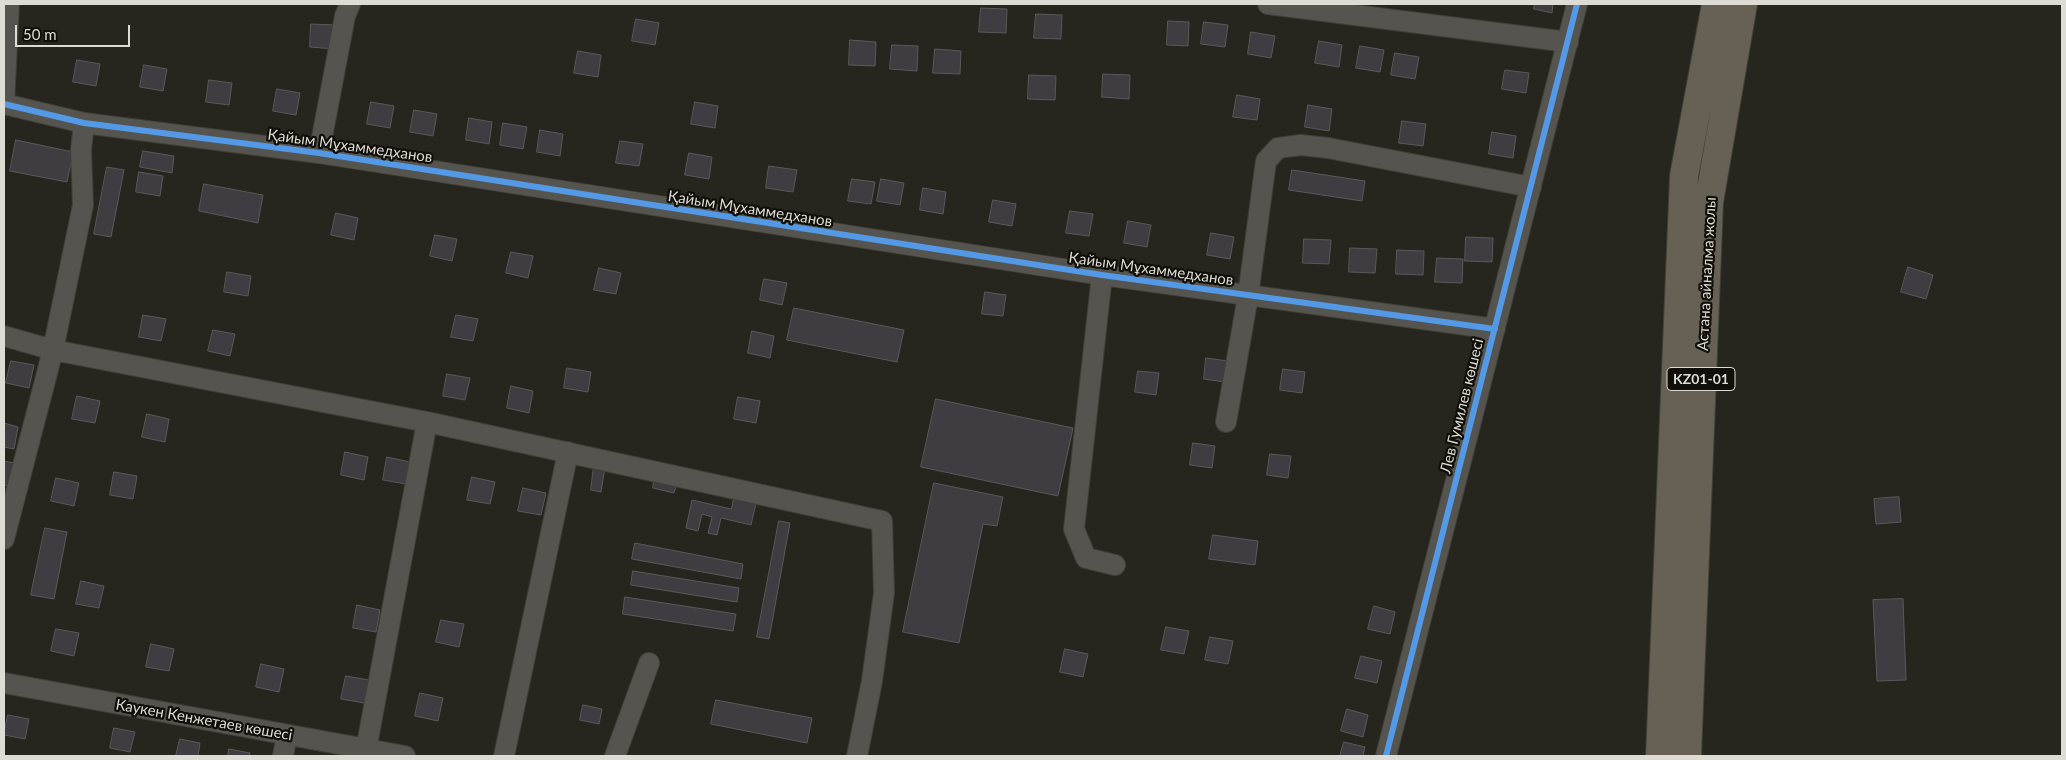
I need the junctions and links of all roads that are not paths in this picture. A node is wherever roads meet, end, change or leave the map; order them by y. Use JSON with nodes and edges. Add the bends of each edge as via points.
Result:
{"nodes":[{"id":1,"x":9,"y":4,"type":"edge"},
{"id":2,"x":350,"y":4,"type":"edge"},
{"id":3,"x":1268,"y":4,"type":"edge"},
{"id":4,"x":1577,"y":4,"type":"edge"},
{"id":5,"x":1716,"y":4,"type":"edge"},
{"id":6,"x":1743,"y":4,"type":"edge"},
{"id":7,"x":1568,"y":42,"type":"junction"},
{"id":8,"x":4,"y":104,"type":"edge"},
{"id":9,"x":84,"y":123,"type":"junction"},
{"id":10,"x":319,"y":153,"type":"junction"},
{"id":11,"x":1531,"y":187,"type":"junction"},
{"id":12,"x":1102,"y":275,"type":"junction"},
{"id":13,"x":1248,"y":296,"type":"junction"},
{"id":14,"x":1494,"y":329,"type":"junction"},
{"id":15,"x":4,"y":336,"type":"edge"},
{"id":16,"x":53,"y":350,"type":"junction"},
{"id":17,"x":427,"y":422,"type":"junction"},
{"id":18,"x":1226,"y":422,"type":"dead end"},
{"id":19,"x":568,"y":452,"type":"junction"},
{"id":20,"x":4,"y":539,"type":"edge"},
{"id":21,"x":1115,"y":565,"type":"dead end"},
{"id":22,"x":649,"y":663,"type":"dead end"},
{"id":23,"x":4,"y":683,"type":"edge"},
{"id":24,"x":287,"y":736,"type":"junction"},
{"id":25,"x":366,"y":750,"type":"junction"},
{"id":26,"x":282,"y":756,"type":"edge"},
{"id":27,"x":405,"y":756,"type":"edge"},
{"id":28,"x":504,"y":756,"type":"edge"},
{"id":29,"x":615,"y":756,"type":"edge"},
{"id":30,"x":857,"y":756,"type":"edge"},
{"id":31,"x":1386,"y":756,"type":"edge"},
{"id":32,"x":1660,"y":756,"type":"edge"},
{"id":33,"x":1687,"y":756,"type":"edge"}],
"edges":[{"from":1,"to":8,"type":"street"},
{"from":2,"to":10,"type":"street","via":[[344,16]]},
{"from":3,"to":7,"type":"street"},
{"from":4,"to":7,"type":"street","name":"Лев Гумилев көшесі"},
{"from":5,"to":32,"type":"highway","name":"Астана айналма жолы","number":"KZ01-01","via":[[1684,176]]},
{"from":6,"to":33,"type":"highway","name":"Астана айналма жолы","number":"KZ01-01","via":[[1709,202]]},
{"from":7,"to":11,"type":"street","name":"Лев Гумилев көшесі"},
{"from":8,"to":9,"type":"street","name":"Қайым Мұхаммедханов"},
{"from":9,"to":10,"type":"street","name":"Қайым Мұхаммедханов"},
{"from":9,"to":16,"type":"street","via":[[80,150],[83,205]]},
{"from":10,"to":12,"type":"street","name":"Қайым Мұхаммедханов"},
{"from":11,"to":13,"type":"street","via":[[1328,148],[1301,145],[1278,148],[1266,161]]},
{"from":11,"to":14,"type":"street","name":"Лев Гумилев көшесі"},
{"from":12,"to":13,"type":"street","name":"Қайым Мұхаммедханов"},
{"from":12,"to":21,"type":"street","via":[[1074,529],[1086,558]]},
{"from":13,"to":14,"type":"street","name":"Қайым Мұхаммедханов"},
{"from":13,"to":18,"type":"street"},
{"from":14,"to":31,"type":"street","name":"Лев Гумилев көшесі"},
{"from":15,"to":16,"type":"street"},
{"from":16,"to":17,"type":"street"},
{"from":16,"to":20,"type":"street"},
{"from":17,"to":19,"type":"street"},
{"from":17,"to":25,"type":"street"},
{"from":19,"to":28,"type":"street"},
{"from":19,"to":30,"type":"street","via":[[882,521],[884,593],[872,681]]},
{"from":22,"to":29,"type":"street"},
{"from":23,"to":24,"type":"street","name":"Каукен Кенжетаев көшесі"},
{"from":24,"to":25,"type":"street","name":"Каукен Кенжетаев көшесі"},
{"from":24,"to":26,"type":"street"},
{"from":25,"to":27,"type":"street","name":"Каукен Кенжетаев көшесі"}]}
